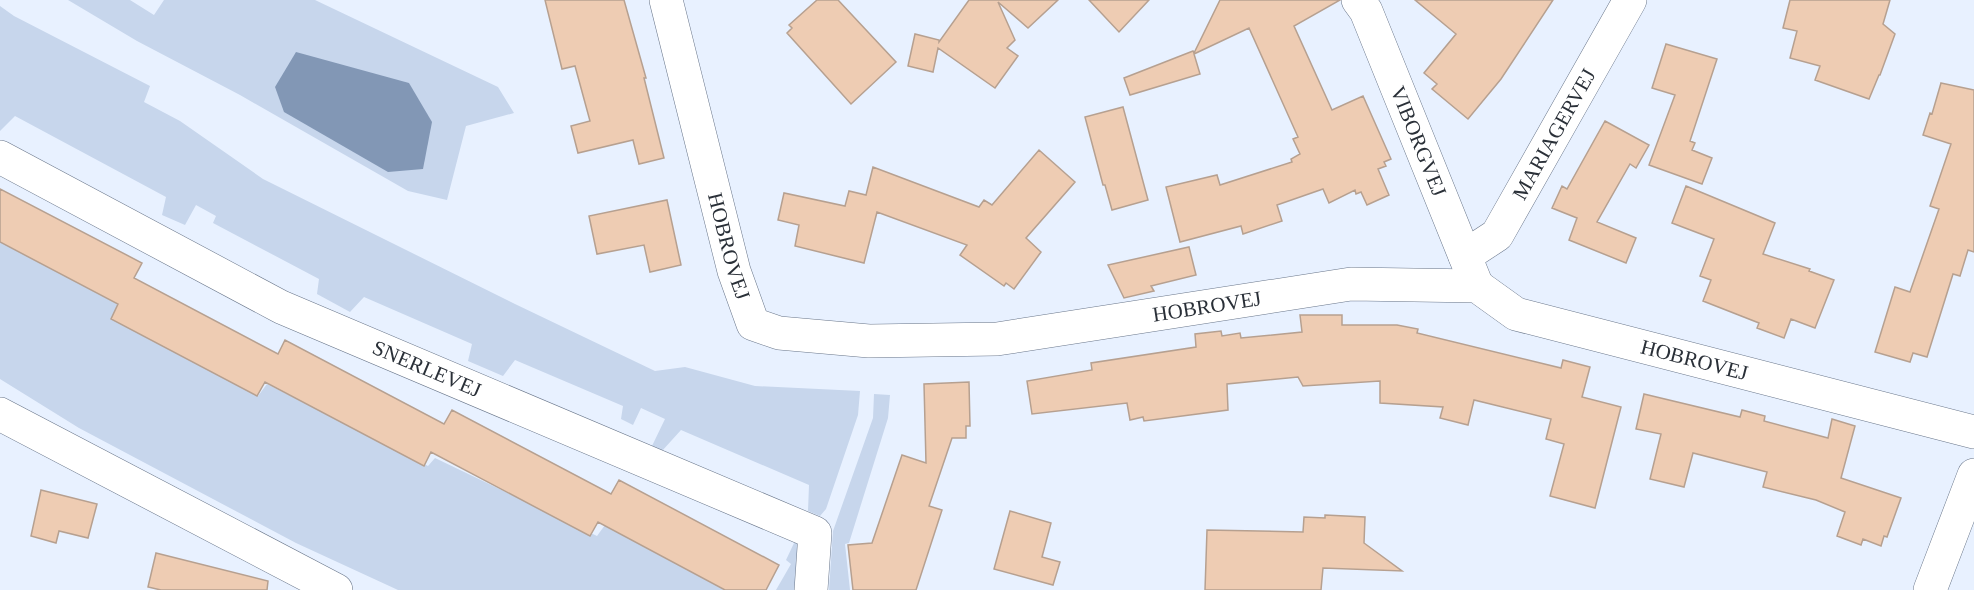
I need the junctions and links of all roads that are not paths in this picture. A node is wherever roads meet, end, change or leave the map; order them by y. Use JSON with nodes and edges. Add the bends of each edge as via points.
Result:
{"nodes":[{"id":1,"x":666,"y":0,"type":"edge"},
{"id":2,"x":1358,"y":0,"type":"edge"},
{"id":3,"x":1630,"y":0,"type":"edge"},
{"id":4,"x":0,"y":157,"type":"edge"},
{"id":5,"x":1465,"y":256,"type":"junction"},
{"id":6,"x":1477,"y":286,"type":"junction"},
{"id":7,"x":0,"y":414,"type":"edge"},
{"id":8,"x":1974,"y":432,"type":"edge"},
{"id":9,"x":1974,"y":475,"type":"edge"},
{"id":10,"x":336,"y":590,"type":"edge"},
{"id":11,"x":811,"y":590,"type":"edge"},
{"id":12,"x":1930,"y":590,"type":"edge"}],
"edges":[{"from":1,"to":6,"type":"street","name":"HOBROVEJ","via":[[734,272],[753,324],[779,333],[869,341],[997,339],[1351,284]]},
{"from":2,"to":5,"type":"street","name":"VIBORGVEJ","via":[[1366,11]]},
{"from":3,"to":5,"type":"street","name":"MARIAGERVEJ","via":[[1497,234]]},
{"from":4,"to":11,"type":"street","name":"SNERLEVEJ","via":[[281,307],[815,533]]},
{"from":5,"to":6,"type":"street","name":"VIBORGVEJ"},
{"from":6,"to":8,"type":"street","name":"HOBROVEJ","via":[[1516,314]]},
{"from":7,"to":10,"type":"street"},
{"from":9,"to":12,"type":"street"}]}
